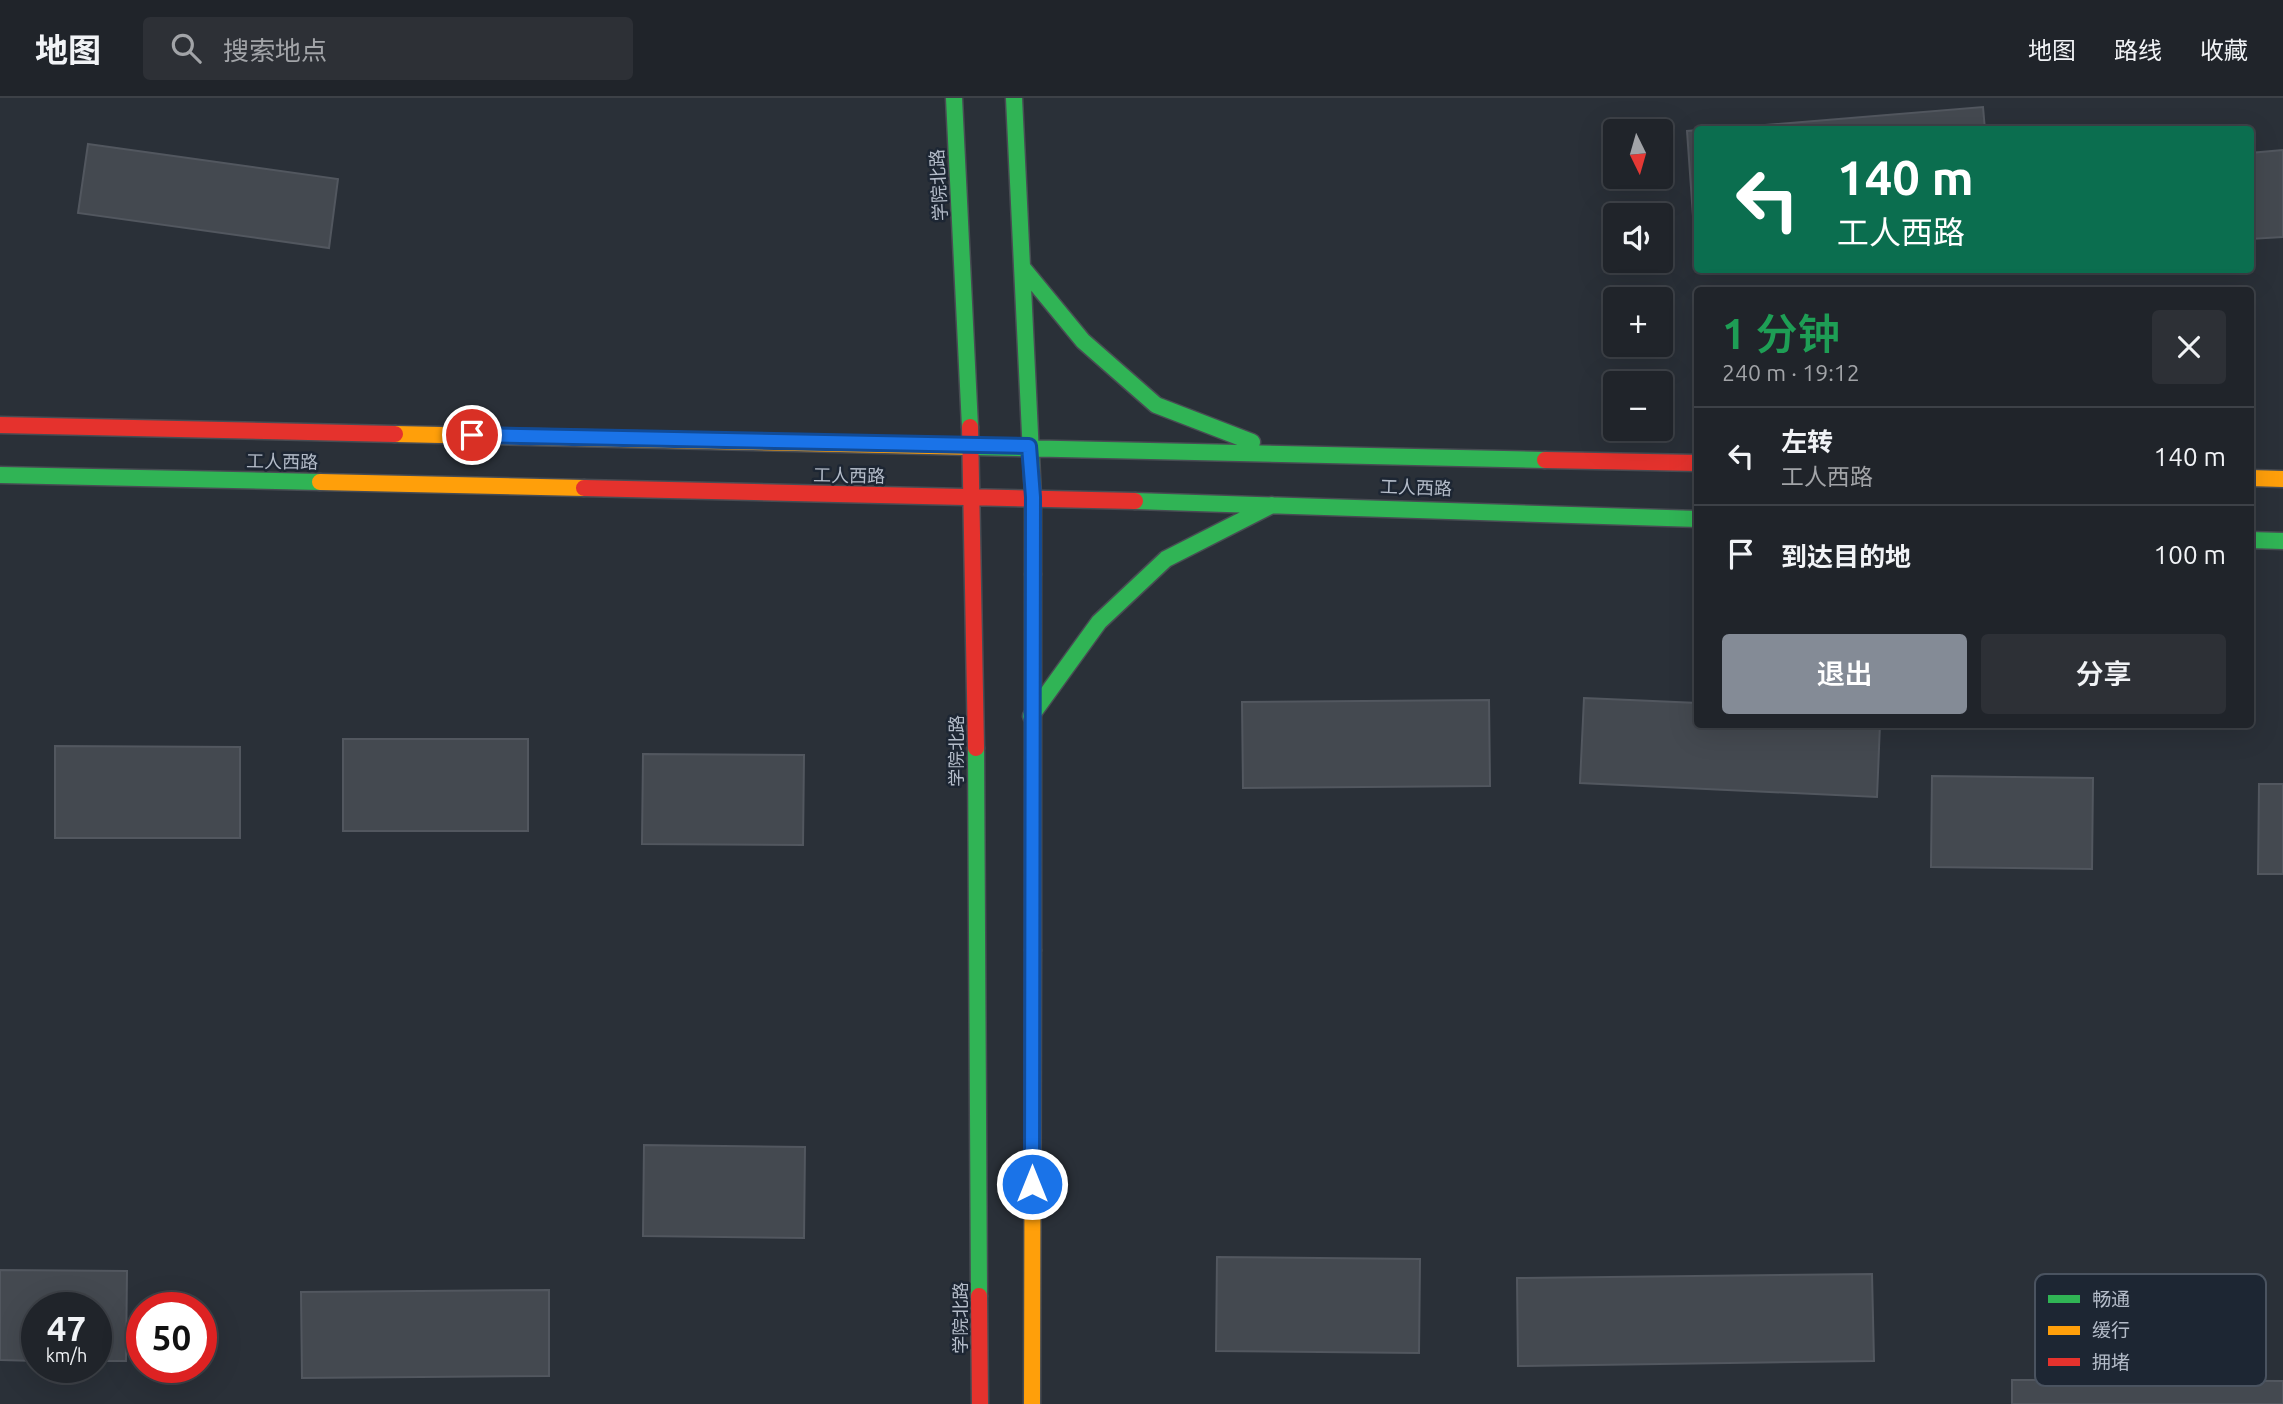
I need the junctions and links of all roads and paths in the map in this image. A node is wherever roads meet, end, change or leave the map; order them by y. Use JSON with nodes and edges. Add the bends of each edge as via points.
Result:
{"nodes":[{"id":1,"x":954,"y":98,"type":"edge"},
{"id":2,"x":1014,"y":98,"type":"edge"},
{"id":3,"x":1022,"y":267,"type":"junction"},
{"id":4,"x":0,"y":425,"type":"edge"},
{"id":5,"x":973,"y":445,"type":"junction"},
{"id":6,"x":1029,"y":446,"type":"junction"},
{"id":7,"x":1277,"y":452,"type":"junction"},
{"id":8,"x":1694,"y":463,"type":"edge"},
{"id":9,"x":0,"y":475,"type":"edge"},
{"id":10,"x":2254,"y":478,"type":"edge"},
{"id":11,"x":2283,"y":479,"type":"edge"},
{"id":12,"x":1033,"y":497,"type":"junction"},
{"id":13,"x":974,"y":498,"type":"junction"},
{"id":14,"x":1278,"y":502,"type":"junction"},
{"id":15,"x":1694,"y":519,"type":"edge"},
{"id":16,"x":2254,"y":540,"type":"edge"},
{"id":17,"x":2283,"y":541,"type":"edge"},
{"id":18,"x":1031,"y":716,"type":"junction"},
{"id":19,"x":980,"y":1404,"type":"edge"},
{"id":20,"x":1032,"y":1404,"type":"edge"}],
"edges":[{"from":1,"to":5,"type":"main road","name":"学院北路"},
{"from":2,"to":3,"type":"main road"},
{"from":3,"to":6,"type":"main road"},
{"from":3,"to":7,"type":"main road","via":[[1083,341],[1156,405]]},
{"from":4,"to":5,"type":"main road","name":"工人西路"},
{"from":5,"to":6,"type":"main road","name":"工人西路"},
{"from":5,"to":13,"type":"main road","name":"学院北路"},
{"from":6,"to":7,"type":"main road","name":"工人西路"},
{"from":6,"to":12,"type":"main road"},
{"from":7,"to":8,"type":"main road","name":"工人西路"},
{"from":9,"to":13,"type":"main road","name":"工人西路"},
{"from":10,"to":11,"type":"main road"},
{"from":12,"to":13,"type":"main road","name":"工人西路"},
{"from":12,"to":14,"type":"main road","name":"工人西路"},
{"from":12,"to":18,"type":"main road"},
{"from":13,"to":19,"type":"main road","name":"学院北路"},
{"from":14,"to":15,"type":"main road","name":"工人西路"},
{"from":14,"to":18,"type":"main road","via":[[1166,559],[1099,622]]},
{"from":16,"to":17,"type":"main road"},
{"from":18,"to":20,"type":"main road"}]}
